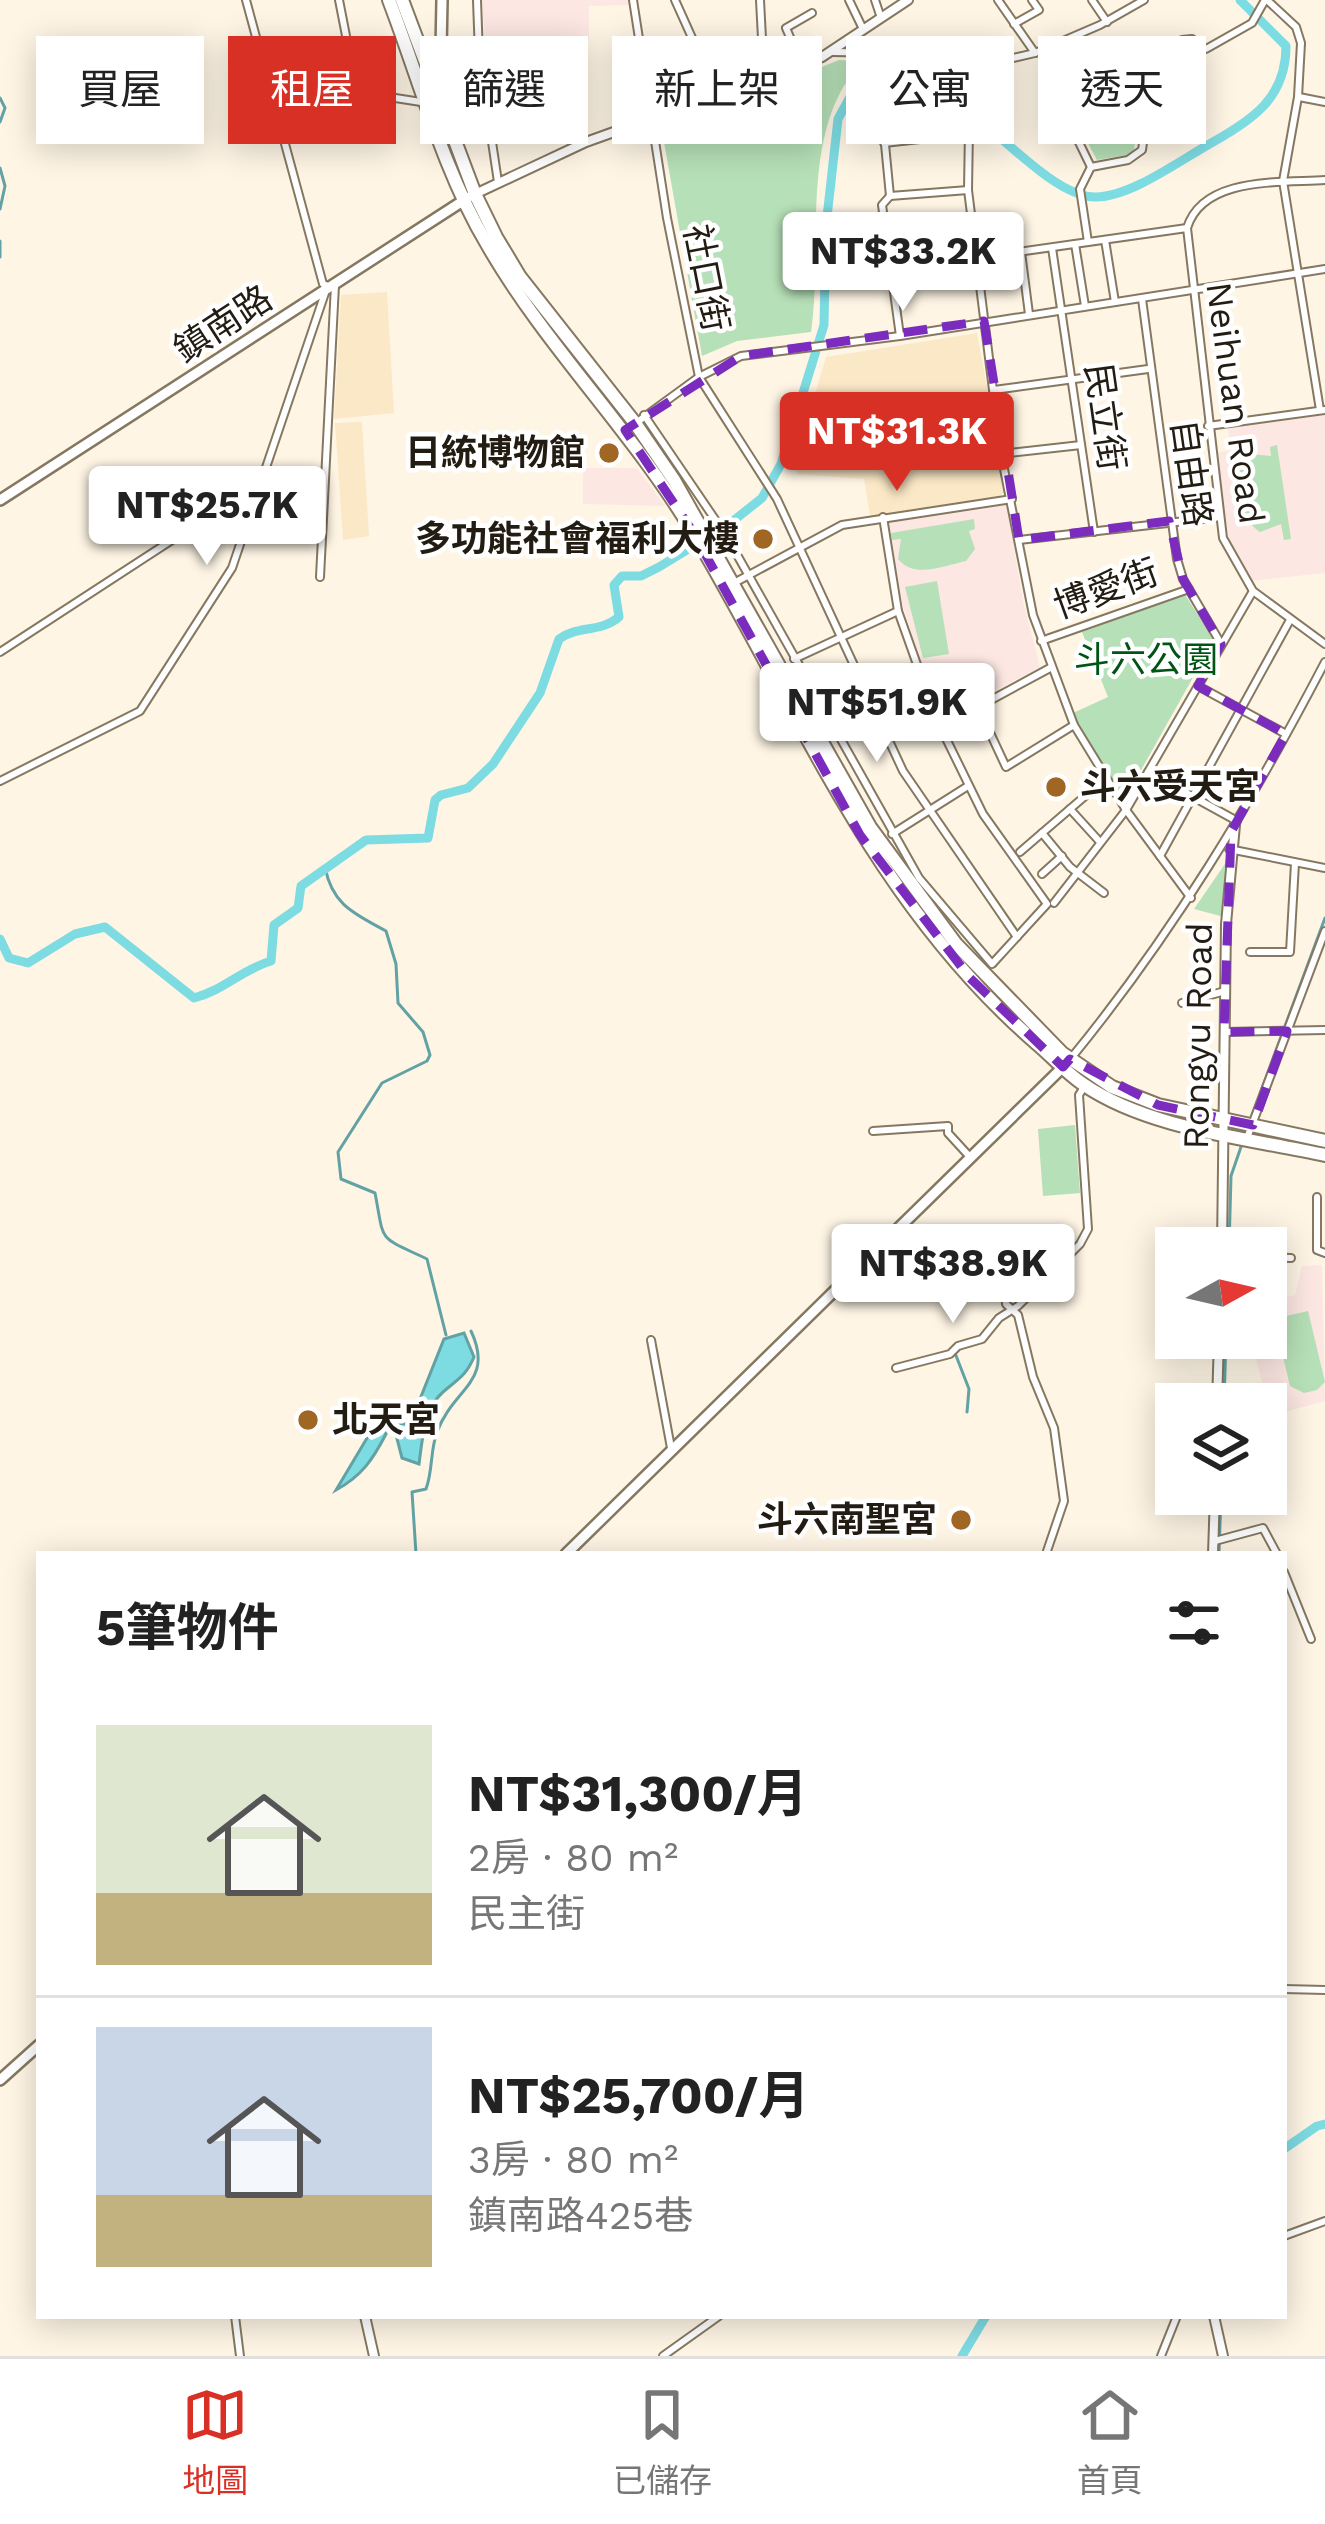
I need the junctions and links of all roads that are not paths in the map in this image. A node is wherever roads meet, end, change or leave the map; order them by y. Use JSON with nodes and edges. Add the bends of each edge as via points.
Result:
{"nodes":[{"id":1,"x":246,"y":0,"type":"edge"},
{"id":2,"x":339,"y":0,"type":"edge"},
{"id":3,"x":389,"y":0,"type":"edge"},
{"id":4,"x":402,"y":0,"type":"edge"},
{"id":5,"x":442,"y":0,"type":"edge"},
{"id":6,"x":477,"y":0,"type":"edge"},
{"id":7,"x":633,"y":0,"type":"edge"},
{"id":8,"x":675,"y":0,"type":"edge"},
{"id":9,"x":760,"y":0,"type":"edge"},
{"id":10,"x":849,"y":0,"type":"edge"},
{"id":11,"x":875,"y":0,"type":"edge"},
{"id":12,"x":908,"y":0,"type":"edge"},
{"id":13,"x":998,"y":0,"type":"edge"},
{"id":14,"x":1032,"y":0,"type":"edge"},
{"id":15,"x":1092,"y":0,"type":"edge"},
{"id":16,"x":1144,"y":0,"type":"edge"},
{"id":17,"x":1266,"y":0,"type":"edge"},
{"id":18,"x":812,"y":13,"type":"dead end"},
{"id":19,"x":881,"y":18,"type":"junction"},
{"id":20,"x":1107,"y":22,"type":"junction"},
{"id":21,"x":1014,"y":24,"type":"junction"},
{"id":22,"x":864,"y":31,"type":"junction"},
{"id":23,"x":440,"y":36,"type":"edge"},
{"id":24,"x":478,"y":36,"type":"edge"},
{"id":25,"x":638,"y":36,"type":"edge"},
{"id":26,"x":691,"y":36,"type":"edge"},
{"id":27,"x":762,"y":36,"type":"edge"},
{"id":28,"x":789,"y":36,"type":"edge"},
{"id":29,"x":1206,"y":49,"type":"edge"},
{"id":30,"x":832,"y":52,"type":"junction"},
{"id":31,"x":846,"y":53,"type":"edge"},
{"id":32,"x":1035,"y":53,"type":"junction"},
{"id":33,"x":420,"y":55,"type":"edge"},
{"id":34,"x":822,"y":56,"type":"edge"},
{"id":35,"x":1014,"y":58,"type":"edge"},
{"id":36,"x":420,"y":68,"type":"edge"},
{"id":37,"x":1298,"y":97,"type":"junction"},
{"id":38,"x":420,"y":99,"type":"edge"},
{"id":39,"x":1325,"y":102,"type":"edge"},
{"id":40,"x":612,"y":133,"type":"edge"},
{"id":41,"x":450,"y":144,"type":"edge"},
{"id":42,"x":492,"y":144,"type":"edge"},
{"id":43,"x":654,"y":144,"type":"edge"},
{"id":44,"x":884,"y":144,"type":"edge"},
{"id":45,"x":969,"y":144,"type":"edge"},
{"id":46,"x":1079,"y":144,"type":"edge"},
{"id":47,"x":1143,"y":144,"type":"edge"},
{"id":48,"x":1090,"y":167,"type":"junction"},
{"id":49,"x":1325,"y":180,"type":"edge"},
{"id":50,"x":1283,"y":181,"type":"junction"},
{"id":51,"x":498,"y":182,"type":"junction"},
{"id":52,"x":968,"y":190,"type":"junction"},
{"id":53,"x":890,"y":196,"type":"junction"},
{"id":54,"x":469,"y":197,"type":"junction"},
{"id":55,"x":1186,"y":228,"type":"junction"},
{"id":56,"x":1105,"y":240,"type":"junction"},
{"id":57,"x":1088,"y":242,"type":"junction"},
{"id":58,"x":1076,"y":244,"type":"junction"},
{"id":59,"x":1052,"y":248,"type":"junction"},
{"id":60,"x":1021,"y":252,"type":"junction"},
{"id":61,"x":976,"y":258,"type":"junction"},
{"id":62,"x":1325,"y":269,"type":"edge"},
{"id":63,"x":1300,"y":272,"type":"junction"},
{"id":64,"x":330,"y":287,"type":"junction"},
{"id":65,"x":1191,"y":290,"type":"junction"},
{"id":66,"x":1142,"y":298,"type":"junction"},
{"id":67,"x":1115,"y":302,"type":"junction"},
{"id":68,"x":1085,"y":306,"type":"junction"},
{"id":69,"x":1061,"y":311,"type":"junction"},
{"id":70,"x":1029,"y":315,"type":"junction"},
{"id":71,"x":984,"y":321,"type":"junction"},
{"id":72,"x":900,"y":336,"type":"junction"},
{"id":73,"x":1148,"y":369,"type":"junction"},
{"id":74,"x":698,"y":377,"type":"junction"},
{"id":75,"x":1072,"y":378,"type":"junction"},
{"id":76,"x":994,"y":390,"type":"junction"},
{"id":77,"x":1323,"y":410,"type":"edge"},
{"id":78,"x":634,"y":423,"type":"junction"},
{"id":79,"x":1208,"y":426,"type":"junction"},
{"id":80,"x":1081,"y":445,"type":"junction"},
{"id":81,"x":1001,"y":454,"type":"junction"},
{"id":82,"x":261,"y":482,"type":"junction"},
{"id":83,"x":1012,"y":499,"type":"junction"},
{"id":84,"x":0,"y":500,"type":"edge"},
{"id":85,"x":1220,"y":517,"type":"junction"},
{"id":86,"x":883,"y":518,"type":"junction"},
{"id":87,"x":1169,"y":521,"type":"junction"},
{"id":88,"x":703,"y":525,"type":"junction"},
{"id":89,"x":1094,"y":532,"type":"junction"},
{"id":90,"x":1019,"y":540,"type":"junction"},
{"id":91,"x":708,"y":547,"type":"junction"},
{"id":92,"x":800,"y":547,"type":"junction"},
{"id":93,"x":748,"y":575,"type":"junction"},
{"id":94,"x":320,"y":578,"type":"dead end"},
{"id":95,"x":734,"y":584,"type":"junction"},
{"id":96,"x":1189,"y":589,"type":"junction"},
{"id":97,"x":1253,"y":591,"type":"junction"},
{"id":98,"x":898,"y":611,"type":"junction"},
{"id":99,"x":1290,"y":620,"type":"junction"},
{"id":100,"x":840,"y":637,"type":"junction"},
{"id":101,"x":1041,"y":641,"type":"junction"},
{"id":102,"x":1221,"y":644,"type":"junction"},
{"id":103,"x":1325,"y":644,"type":"edge"},
{"id":104,"x":761,"y":646,"type":"junction"},
{"id":105,"x":0,"y":652,"type":"edge"},
{"id":106,"x":794,"y":658,"type":"junction"},
{"id":107,"x":1325,"y":662,"type":"edge"},
{"id":108,"x":1050,"y":668,"type":"junction"},
{"id":109,"x":1198,"y":686,"type":"junction"},
{"id":110,"x":1239,"y":709,"type":"junction"},
{"id":111,"x":1074,"y":724,"type":"junction"},
{"id":112,"x":1286,"y":734,"type":"junction"},
{"id":113,"x":1148,"y":772,"type":"junction"},
{"id":114,"x":1106,"y":778,"type":"junction"},
{"id":115,"x":0,"y":781,"type":"edge"},
{"id":116,"x":968,"y":786,"type":"junction"},
{"id":117,"x":1194,"y":797,"type":"junction"},
{"id":118,"x":1070,"y":809,"type":"junction"},
{"id":119,"x":926,"y":811,"type":"junction"},
{"id":120,"x":1126,"y":811,"type":"junction"},
{"id":121,"x":1236,"y":823,"type":"junction"},
{"id":122,"x":1042,"y":833,"type":"junction"},
{"id":123,"x":892,"y":834,"type":"junction"},
{"id":124,"x":1101,"y":843,"type":"junction"},
{"id":125,"x":1227,"y":848,"type":"junction"},
{"id":126,"x":1020,"y":852,"type":"dead end"},
{"id":127,"x":1062,"y":856,"type":"junction"},
{"id":128,"x":1160,"y":856,"type":"junction"},
{"id":129,"x":1295,"y":863,"type":"junction"},
{"id":130,"x":891,"y":868,"type":"junction"},
{"id":131,"x":1325,"y":868,"type":"edge"},
{"id":132,"x":1078,"y":873,"type":"junction"},
{"id":133,"x":1042,"y":874,"type":"dead end"},
{"id":134,"x":1104,"y":892,"type":"dead end"},
{"id":135,"x":1191,"y":898,"type":"junction"},
{"id":136,"x":1051,"y":903,"type":"junction"},
{"id":137,"x":1325,"y":931,"type":"edge"},
{"id":138,"x":1017,"y":938,"type":"junction"},
{"id":139,"x":1250,"y":952,"type":"dead end"},
{"id":140,"x":987,"y":968,"type":"junction"},
{"id":141,"x":1225,"y":991,"type":"junction"},
{"id":142,"x":1182,"y":1004,"type":"dead end"},
{"id":143,"x":1325,"y":1030,"type":"edge"},
{"id":144,"x":1282,"y":1031,"type":"junction"},
{"id":145,"x":1224,"y":1032,"type":"junction"},
{"id":146,"x":1066,"y":1063,"type":"junction"},
{"id":147,"x":1088,"y":1081,"type":"junction"},
{"id":148,"x":1223,"y":1127,"type":"junction"},
{"id":149,"x":872,"y":1131,"type":"dead end"},
{"id":150,"x":1250,"y":1132,"type":"junction"},
{"id":151,"x":1325,"y":1142,"type":"edge"},
{"id":152,"x":1325,"y":1155,"type":"edge"},
{"id":153,"x":970,"y":1157,"type":"junction"},
{"id":154,"x":1317,"y":1197,"type":"dead end"},
{"id":155,"x":1222,"y":1227,"type":"edge"},
{"id":156,"x":1325,"y":1253,"type":"edge"},
{"id":157,"x":869,"y":1258,"type":"junction"},
{"id":158,"x":1287,"y":1258,"type":"edge"},
{"id":159,"x":1291,"y":1258,"type":"dead end"},
{"id":160,"x":1011,"y":1311,"type":"junction"},
{"id":161,"x":651,"y":1340,"type":"dead end"},
{"id":162,"x":896,"y":1368,"type":"dead end"},
{"id":163,"x":671,"y":1449,"type":"junction"},
{"id":164,"x":1214,"y":1515,"type":"edge"},
{"id":165,"x":1214,"y":1541,"type":"junction"},
{"id":166,"x":569,"y":1551,"type":"edge"},
{"id":167,"x":1047,"y":1551,"type":"edge"},
{"id":168,"x":1214,"y":1551,"type":"edge"},
{"id":169,"x":1275,"y":1551,"type":"edge"},
{"id":170,"x":1287,"y":1579,"type":"edge"},
{"id":171,"x":1311,"y":1639,"type":"dead end"},
{"id":172,"x":1287,"y":1990,"type":"edge"},
{"id":173,"x":1325,"y":1990,"type":"edge"},
{"id":174,"x":36,"y":2048,"type":"edge"},
{"id":175,"x":0,"y":2080,"type":"edge"},
{"id":176,"x":1325,"y":2221,"type":"edge"},
{"id":177,"x":1287,"y":2235,"type":"edge"},
{"id":178,"x":235,"y":2319,"type":"edge"},
{"id":179,"x":366,"y":2319,"type":"edge"},
{"id":180,"x":715,"y":2319,"type":"edge"},
{"id":181,"x":1176,"y":2319,"type":"edge"},
{"id":182,"x":1215,"y":2319,"type":"edge"},
{"id":183,"x":240,"y":2356,"type":"edge"},
{"id":184,"x":374,"y":2356,"type":"edge"},
{"id":185,"x":663,"y":2356,"type":"edge"},
{"id":186,"x":1161,"y":2356,"type":"edge"},
{"id":187,"x":1223,"y":2356,"type":"edge"}],
"edges":[{"from":1,"to":64,"type":"street","via":[[302,214]]},
{"from":2,"to":38,"type":"street","via":[[357,92]]},
{"from":3,"to":36,"type":"main road"},
{"from":4,"to":33,"type":"main road"},
{"from":5,"to":23,"type":"main road"},
{"from":6,"to":24,"type":"street"},
{"from":7,"to":25,"type":"street","name":"社口街"},
{"from":8,"to":26,"type":"street"},
{"from":9,"to":27,"type":"street"},
{"from":10,"to":22,"type":"street"},
{"from":11,"to":19,"type":"street"},
{"from":12,"to":19,"type":"street"},
{"from":13,"to":21,"type":"street"},
{"from":14,"to":21,"type":"street","via":[[1039,10]]},
{"from":15,"to":20,"type":"street"},
{"from":16,"to":20,"type":"street"},
{"from":17,"to":29,"type":"street","via":[[1252,23]]},
{"from":17,"to":37,"type":"street","via":[[1300,37]]},
{"from":18,"to":28,"type":"street","via":[[786,28]]},
{"from":19,"to":22,"type":"street"},
{"from":20,"to":32,"type":"street"},
{"from":21,"to":32,"type":"street"},
{"from":22,"to":30,"type":"street"},
{"from":30,"to":31,"type":"street"},
{"from":30,"to":34,"type":"street"},
{"from":32,"to":35,"type":"street"},
{"from":37,"to":39,"type":"street"},
{"from":37,"to":50,"type":"street"},
{"from":40,"to":51,"type":"street"},
{"from":41,"to":54,"type":"main road"},
{"from":42,"to":51,"type":"street"},
{"from":43,"to":74,"type":"street","name":"社口街"},
{"from":44,"to":53,"type":"street"},
{"from":45,"to":52,"type":"street"},
{"from":46,"to":48,"type":"street"},
{"from":47,"to":48,"type":"street","via":[[1128,160]]},
{"from":48,"to":57,"type":"street","via":[[1082,192]]},
{"from":49,"to":50,"type":"street"},
{"from":50,"to":55,"type":"street","via":[[1221,192],[1202,202]]},
{"from":50,"to":63,"type":"street"},
{"from":51,"to":54,"type":"street"},
{"from":52,"to":53,"type":"street"},
{"from":52,"to":61,"type":"street"},
{"from":53,"to":72,"type":"street","via":[[882,205]]},
{"from":54,"to":64,"type":"main road","name":"鎮南路"},
{"from":54,"to":78,"type":"main road","via":[[515,279]]},
{"from":55,"to":56,"type":"street"},
{"from":55,"to":65,"type":"street","name":"Neihuan Road"},
{"from":56,"to":57,"type":"street"},
{"from":56,"to":67,"type":"street"},
{"from":57,"to":58,"type":"street"},
{"from":58,"to":59,"type":"street"},
{"from":58,"to":68,"type":"street"},
{"from":59,"to":60,"type":"street"},
{"from":59,"to":69,"type":"street","name":"民立街"},
{"from":60,"to":61,"type":"street"},
{"from":60,"to":70,"type":"street"},
{"from":61,"to":71,"type":"street"},
{"from":62,"to":63,"type":"street"},
{"from":63,"to":65,"type":"street"},
{"from":63,"to":77,"type":"street"},
{"from":64,"to":82,"type":"street"},
{"from":64,"to":84,"type":"main road","name":"鎮南路"},
{"from":64,"to":94,"type":"street"},
{"from":65,"to":66,"type":"street"},
{"from":65,"to":79,"type":"street","name":"Neihuan Road"},
{"from":66,"to":67,"type":"street"},
{"from":66,"to":73,"type":"street","name":"自由路"},
{"from":67,"to":68,"type":"street"},
{"from":68,"to":69,"type":"street"},
{"from":69,"to":70,"type":"street"},
{"from":69,"to":75,"type":"street","name":"民立街"},
{"from":70,"to":71,"type":"street"},
{"from":71,"to":72,"type":"street"},
{"from":71,"to":76,"type":"street"},
{"from":72,"to":74,"type":"street","via":[[741,356]]},
{"from":73,"to":75,"type":"street"},
{"from":73,"to":87,"type":"street","name":"自由路"},
{"from":74,"to":78,"type":"street"},
{"from":74,"to":92,"type":"street","name":"社口街"},
{"from":75,"to":76,"type":"street"},
{"from":75,"to":80,"type":"street","name":"民立街"},
{"from":76,"to":81,"type":"street"},
{"from":77,"to":79,"type":"street"},
{"from":78,"to":88,"type":"main road"},
{"from":78,"to":88,"type":"street"},
{"from":79,"to":85,"type":"street","name":"Neihuan Road"},
{"from":80,"to":81,"type":"street"},
{"from":80,"to":89,"type":"street","name":"民立街"},
{"from":81,"to":83,"type":"street"},
{"from":82,"to":105,"type":"street"},
{"from":82,"to":115,"type":"street","via":[[232,568],[140,711]]},
{"from":83,"to":86,"type":"street"},
{"from":83,"to":90,"type":"street"},
{"from":85,"to":87,"type":"street"},
{"from":85,"to":97,"type":"street","name":"Neihuan Road","via":[[1233,561]]},
{"from":86,"to":92,"type":"street","via":[[842,525]]},
{"from":86,"to":98,"type":"street"},
{"from":87,"to":89,"type":"street"},
{"from":87,"to":96,"type":"street","name":"自由路"},
{"from":88,"to":91,"type":"main road"},
{"from":88,"to":93,"type":"street","via":[[727,537]]},
{"from":89,"to":90,"type":"street"},
{"from":90,"to":101,"type":"street"},
{"from":91,"to":95,"type":"main road"},
{"from":91,"to":104,"type":"main road"},
{"from":92,"to":93,"type":"street"},
{"from":92,"to":100,"type":"street","name":"社口街"},
{"from":93,"to":95,"type":"street"},
{"from":93,"to":106,"type":"street"},
{"from":95,"to":104,"type":"main road"},
{"from":96,"to":101,"type":"street","name":"博愛街"},
{"from":96,"to":102,"type":"street","name":"自由路"},
{"from":97,"to":99,"type":"street","name":"Neihuan Road"},
{"from":97,"to":102,"type":"street"},
{"from":98,"to":100,"type":"street"},
{"from":98,"to":116,"type":"street"},
{"from":99,"to":103,"type":"street","name":"Neihuan Road"},
{"from":99,"to":110,"type":"street"},
{"from":100,"to":106,"type":"street"},
{"from":100,"to":119,"type":"street","name":"社口街"},
{"from":101,"to":108,"type":"street"},
{"from":102,"to":109,"type":"street"},
{"from":104,"to":130,"type":"main road"},
{"from":106,"to":123,"type":"street"},
{"from":107,"to":112,"type":"street"},
{"from":108,"to":111,"type":"street"},
{"from":108,"to":111,"type":"street","via":[[978,707],[1006,767]]},
{"from":109,"to":110,"type":"street"},
{"from":109,"to":113,"type":"street"},
{"from":110,"to":112,"type":"street"},
{"from":110,"to":117,"type":"street"},
{"from":111,"to":114,"type":"street"},
{"from":112,"to":121,"type":"street"},
{"from":113,"to":117,"type":"street"},
{"from":113,"to":120,"type":"street"},
{"from":114,"to":118,"type":"street"},
{"from":114,"to":120,"type":"street"},
{"from":116,"to":119,"type":"street"},
{"from":116,"to":136,"type":"street"},
{"from":117,"to":121,"type":"street"},
{"from":117,"to":128,"type":"street"},
{"from":118,"to":122,"type":"street"},
{"from":118,"to":124,"type":"street"},
{"from":119,"to":123,"type":"street"},
{"from":119,"to":138,"type":"street","name":"社口街"},
{"from":120,"to":124,"type":"street"},
{"from":120,"to":128,"type":"street"},
{"from":121,"to":125,"type":"street","name":"Rongyu Road"},
{"from":122,"to":126,"type":"street"},
{"from":122,"to":127,"type":"street"},
{"from":123,"to":140,"type":"street"},
{"from":124,"to":132,"type":"street"},
{"from":125,"to":129,"type":"street"},
{"from":125,"to":135,"type":"street"},
{"from":125,"to":141,"type":"street","name":"Rongyu Road"},
{"from":127,"to":132,"type":"street"},
{"from":127,"to":133,"type":"street"},
{"from":128,"to":135,"type":"street"},
{"from":129,"to":131,"type":"street"},
{"from":129,"to":139,"type":"street","via":[[1290,952]]},
{"from":130,"to":140,"type":"main road"},
{"from":130,"to":146,"type":"main road","via":[[921,921],[970,978]]},
{"from":132,"to":134,"type":"street"},
{"from":132,"to":136,"type":"street"},
{"from":135,"to":146,"type":"street"},
{"from":136,"to":138,"type":"street"},
{"from":137,"to":144,"type":"street"},
{"from":138,"to":140,"type":"street"},
{"from":140,"to":146,"type":"main road"},
{"from":141,"to":142,"type":"street"},
{"from":141,"to":145,"type":"street","name":"Rongyu Road"},
{"from":143,"to":144,"type":"street"},
{"from":144,"to":145,"type":"street"},
{"from":144,"to":150,"type":"street"},
{"from":145,"to":148,"type":"street","name":"Rongyu Road"},
{"from":146,"to":147,"type":"main road"},
{"from":146,"to":153,"type":"main road"},
{"from":147,"to":148,"type":"main road","via":[[1145,1115]]},
{"from":147,"to":160,"type":"street","via":[[1079,1095],[1088,1229]]},
{"from":148,"to":150,"type":"main road"},
{"from":148,"to":155,"type":"street","name":"Rongyu Road"},
{"from":149,"to":153,"type":"street","via":[[948,1126]]},
{"from":150,"to":151,"type":"main road"},
{"from":150,"to":152,"type":"main road"},
{"from":153,"to":157,"type":"main road"},
{"from":154,"to":156,"type":"street","via":[[1317,1250]]},
{"from":157,"to":160,"type":"street","via":[[990,1251]]},
{"from":157,"to":163,"type":"main road"},
{"from":158,"to":159,"type":"street"},
{"from":160,"to":162,"type":"street","via":[[982,1339]]},
{"from":160,"to":167,"type":"street","via":[[1048,1405],[1060,1467],[1064,1501]]},
{"from":161,"to":163,"type":"street"},
{"from":163,"to":166,"type":"main road"},
{"from":164,"to":165,"type":"street"},
{"from":165,"to":168,"type":"street"},
{"from":165,"to":169,"type":"street","via":[[1263,1528]]},
{"from":170,"to":171,"type":"street"},
{"from":172,"to":173,"type":"street"},
{"from":174,"to":175,"type":"main road"},
{"from":176,"to":177,"type":"street"},
{"from":178,"to":183,"type":"street"},
{"from":179,"to":184,"type":"street"},
{"from":180,"to":185,"type":"street"},
{"from":181,"to":186,"type":"street"},
{"from":182,"to":187,"type":"street"}]}
